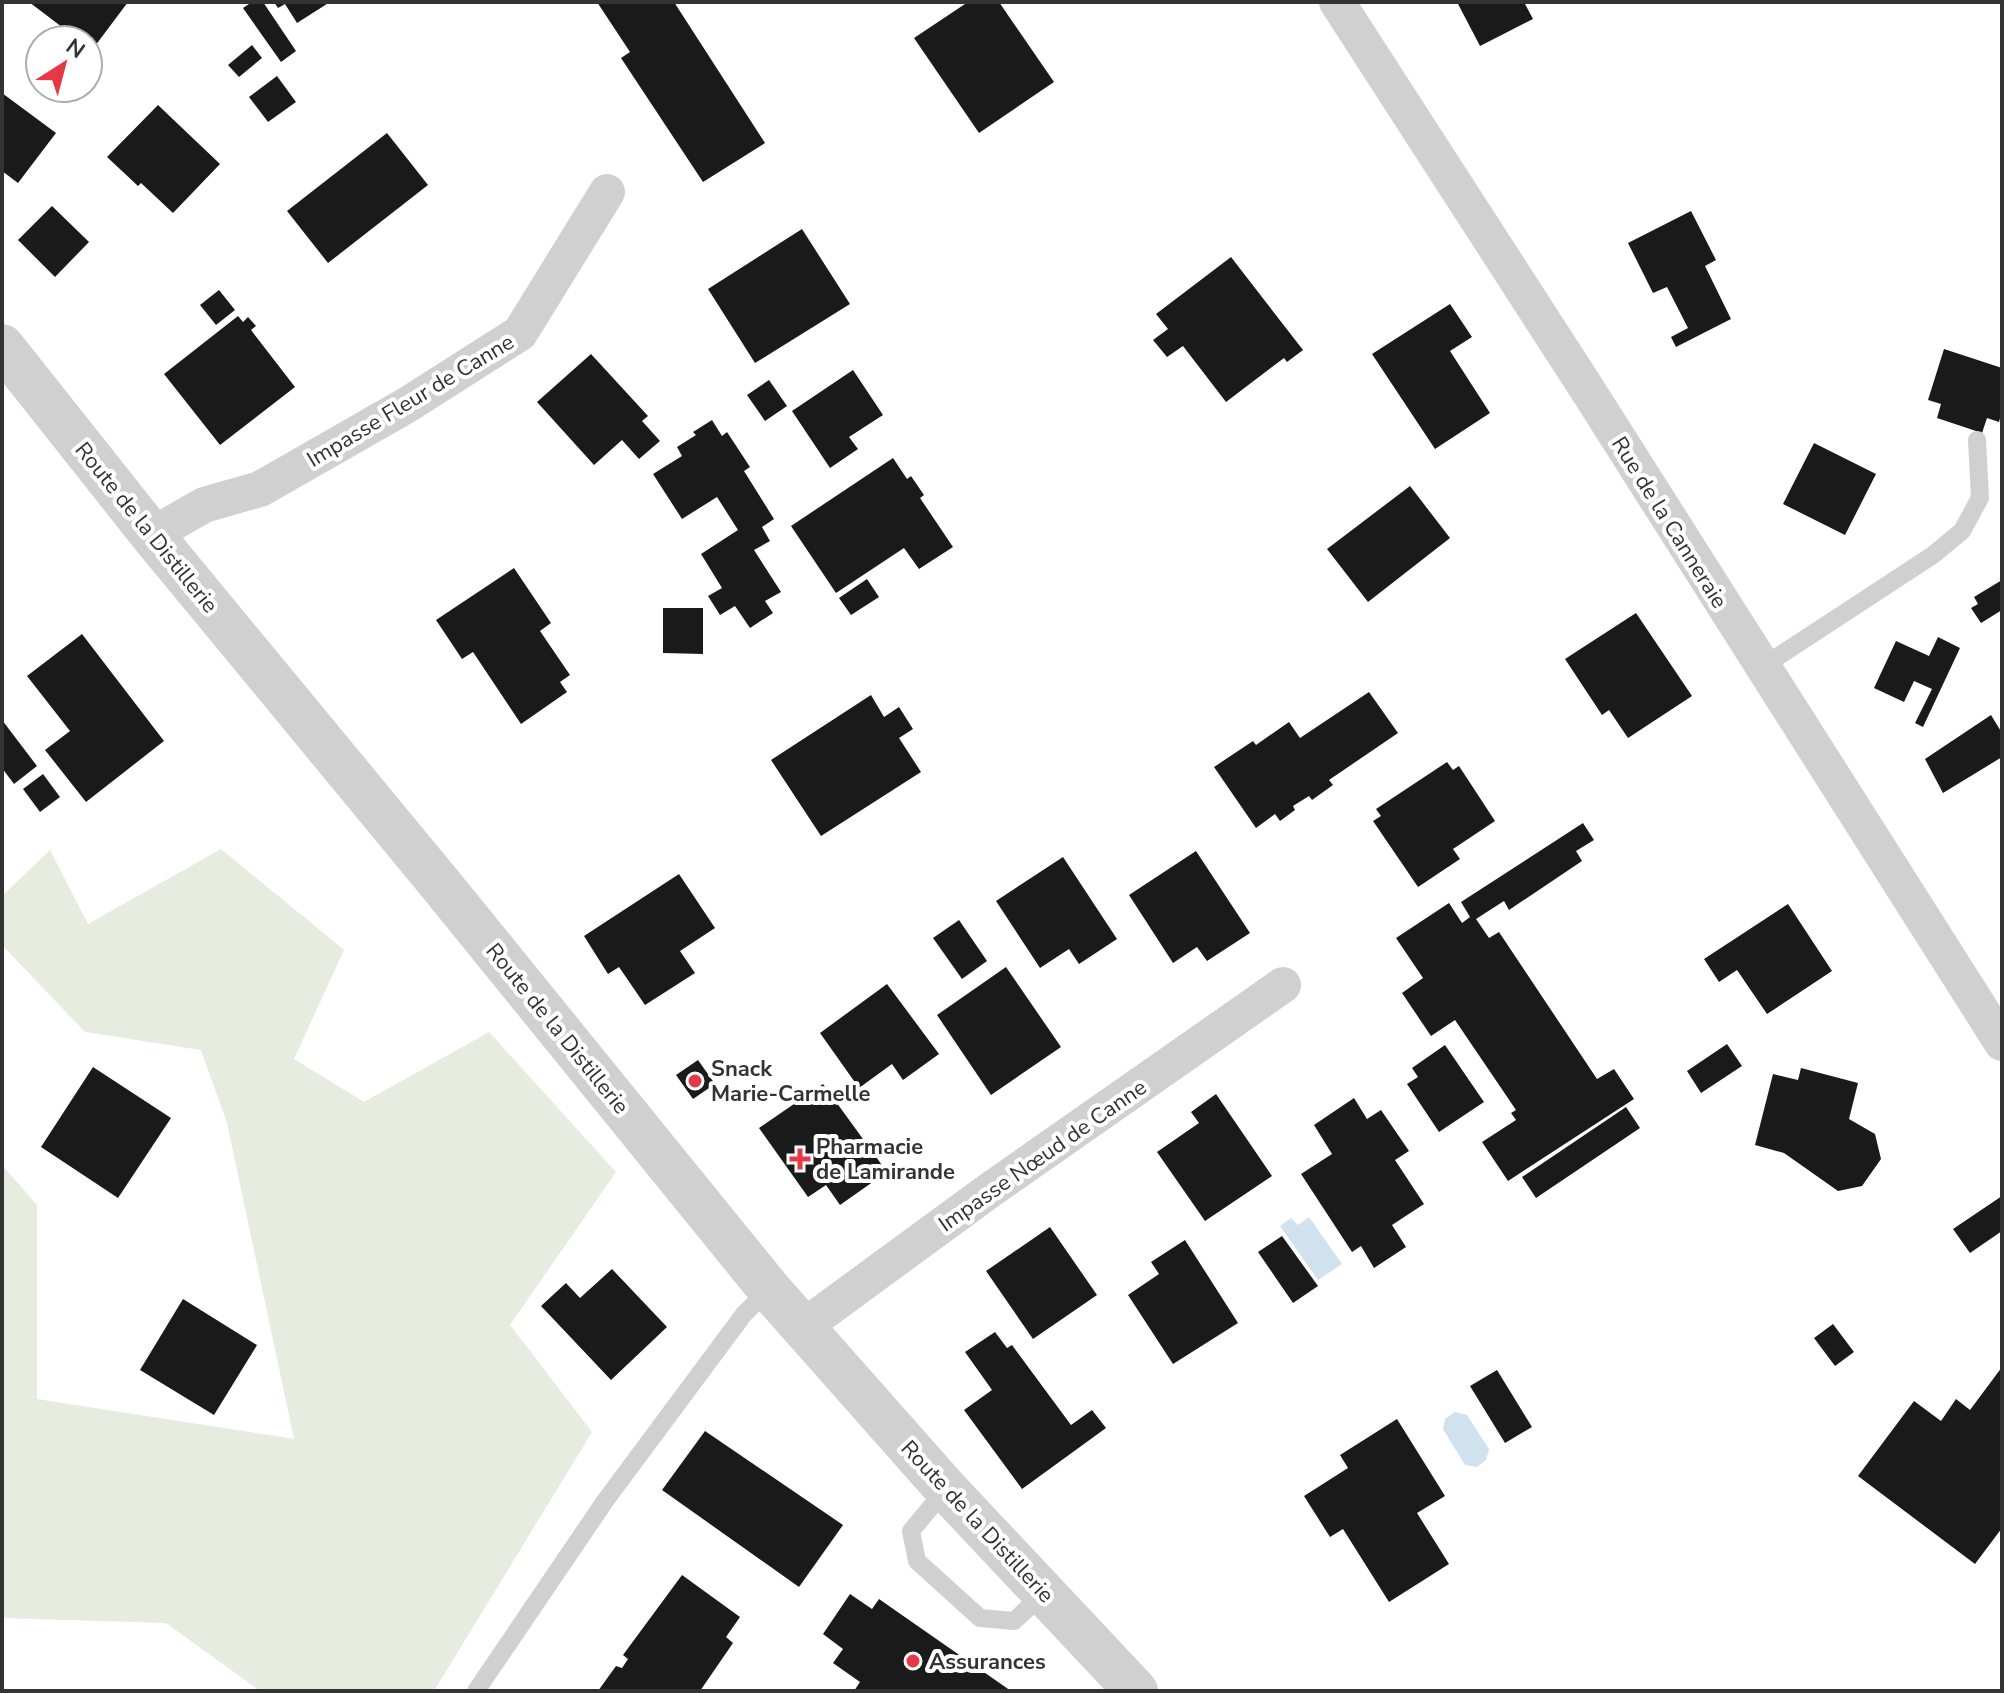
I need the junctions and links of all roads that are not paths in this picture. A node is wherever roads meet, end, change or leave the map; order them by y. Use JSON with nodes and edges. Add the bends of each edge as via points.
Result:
{"nodes":[{"id":1,"x":1337,"y":2,"type":"edge"},
{"id":2,"x":607,"y":192,"type":"dead end"},
{"id":3,"x":2,"y":346,"type":"edge"},
{"id":4,"x":1977,"y":440,"type":"dead end"},
{"id":5,"x":152,"y":535,"type":"junction"},
{"id":6,"x":1762,"y":667,"type":"junction"},
{"id":7,"x":1283,"y":985,"type":"dead end"},
{"id":8,"x":2002,"y":1043,"type":"edge"},
{"id":9,"x":769,"y":1289,"type":"junction"},
{"id":10,"x":803,"y":1327,"type":"junction"},
{"id":11,"x":946,"y":1489,"type":"junction"},
{"id":12,"x":1044,"y":1593,"type":"junction"},
{"id":13,"x":476,"y":1691,"type":"edge"},
{"id":14,"x":1136,"y":1691,"type":"edge"}],
"edges":[{"from":1,"to":6,"type":"street","name":"Rue de la Canneraie"},
{"from":2,"to":5,"type":"street","name":"Impasse Fleur de Canne","via":[[520,333],[260,489],[204,505]]},
{"from":3,"to":5,"type":"street","name":"Route de la Distillerie"},
{"from":4,"to":6,"type":"lane","via":[[1980,498],[1962,531]]},
{"from":5,"to":9,"type":"street","name":"Route de la Distillerie"},
{"from":6,"to":8,"type":"street","name":"Rue de la Canneraie"},
{"from":7,"to":10,"type":"street","name":"Impasse Nœud de Canne"},
{"from":9,"to":10,"type":"street","name":"Route de la Distillerie"},
{"from":9,"to":13,"type":"lane","via":[[744,1314],[614,1489]]},
{"from":10,"to":11,"type":"street","name":"Route de la Distillerie"},
{"from":11,"to":12,"type":"street","name":"Route de la Distillerie"},
{"from":11,"to":12,"type":"lane","via":[[911,1531],[917,1561],[980,1618],[1014,1621]]},
{"from":12,"to":14,"type":"street","name":"Route de la Distillerie"}]}
